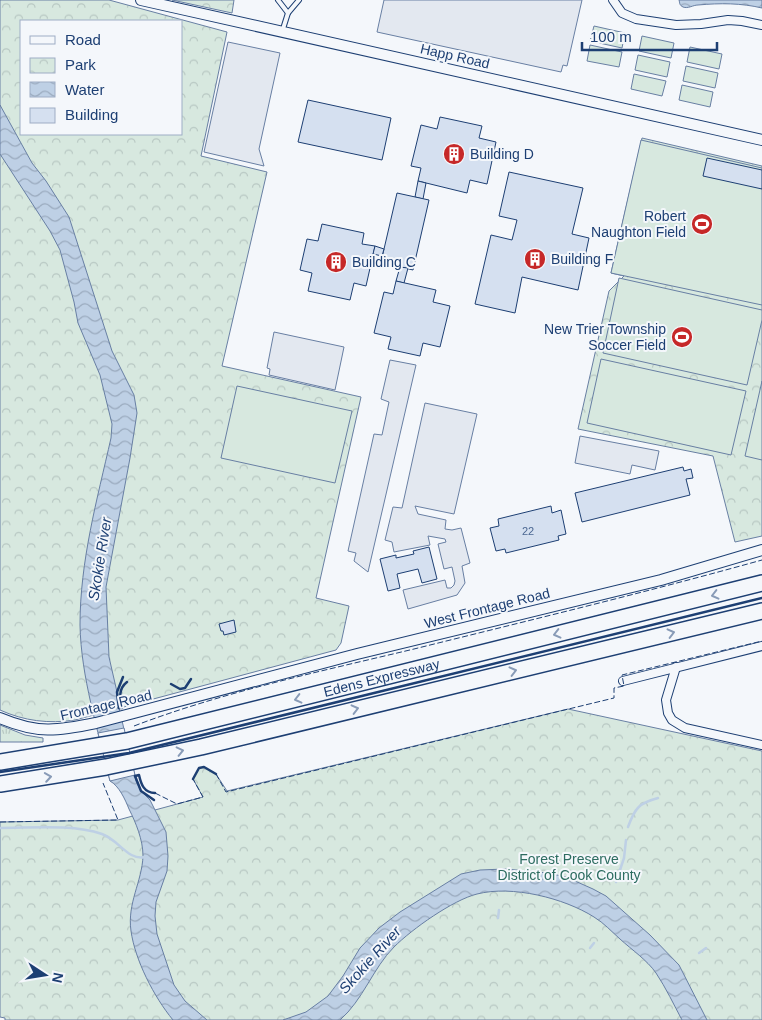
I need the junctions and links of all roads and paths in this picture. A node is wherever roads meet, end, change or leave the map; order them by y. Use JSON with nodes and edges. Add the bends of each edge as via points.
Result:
{"nodes":[{"id":1,"x":141,"y":0,"type":"edge"},
{"id":2,"x":278,"y":0,"type":"edge"},
{"id":3,"x":299,"y":0,"type":"edge"},
{"id":4,"x":613,"y":0,"type":"edge"},
{"id":5,"x":288,"y":13,"type":"junction"},
{"id":6,"x":762,"y":25,"type":"edge"},
{"id":7,"x":282,"y":32,"type":"junction"},
{"id":8,"x":762,"y":140,"type":"edge"},
{"id":9,"x":762,"y":550,"type":"edge"},
{"id":10,"x":762,"y":583,"type":"edge"},
{"id":11,"x":762,"y":611,"type":"edge"},
{"id":12,"x":762,"y":646,"type":"edge"},
{"id":13,"x":676,"y":667,"type":"junction"},
{"id":14,"x":623,"y":681,"type":"dead end"},
{"id":15,"x":217,"y":692,"type":"joint"},
{"id":16,"x":0,"y":718,"type":"edge"},
{"id":17,"x":762,"y":746,"type":"edge"},
{"id":18,"x":0,"y":753,"type":"edge"},
{"id":19,"x":26,"y":758,"type":"junction"},
{"id":20,"x":0,"y":762,"type":"edge"},
{"id":21,"x":0,"y":784,"type":"edge"}],
"edges":[{"from":1,"to":7,"type":"street","name":"Happ Road"},
{"from":2,"to":5,"type":"lane"},
{"from":3,"to":5,"type":"lane"},
{"from":4,"to":6,"type":"street","via":[[622,13],[636,19],[676,25],[728,20]]},
{"from":5,"to":7,"type":"lane"},
{"from":7,"to":8,"type":"street","name":"Happ Road"},
{"from":9,"to":15,"type":"street","name":"West Frontage Road","via":[[661,580],[357,654]]},
{"from":10,"to":19,"type":"highway","name":"Edens Expressway","one_way":true,"via":[[127,741]]},
{"from":21,"to":11,"type":"highway","name":"Edens Expressway","one_way":true,"via":[[132,762]]},
{"from":12,"to":13,"type":"street"},
{"from":13,"to":14,"type":"street"},
{"from":13,"to":17,"type":"street","via":[[666,700],[672,720],[685,728]]},
{"from":15,"to":16,"type":"street","name":"Frontage Road","via":[[62,730],[27,728]]},
{"from":18,"to":19,"type":"highway"},
{"from":19,"to":20,"type":"highway","name":"Edens Expressway"}]}
